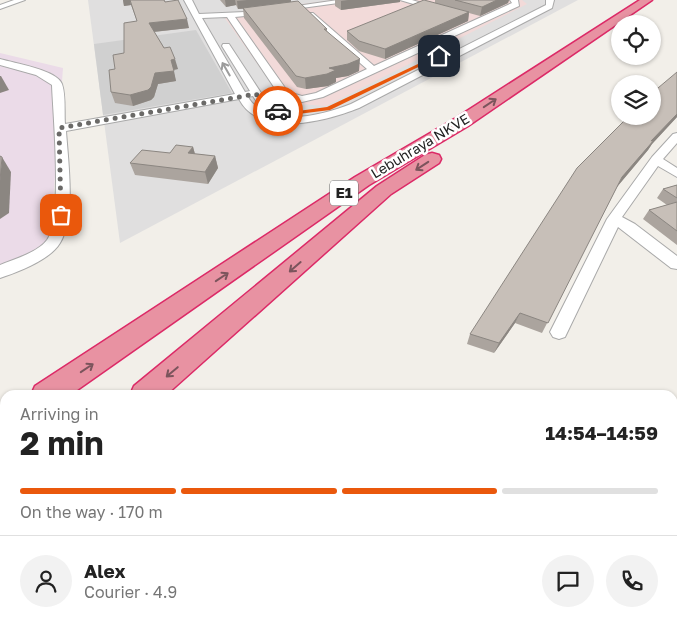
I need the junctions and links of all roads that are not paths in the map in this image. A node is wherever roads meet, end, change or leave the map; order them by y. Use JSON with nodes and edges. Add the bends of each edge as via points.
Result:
{"nodes":[{"id":1,"x":6,"y":0,"type":"edge"},
{"id":2,"x":21,"y":0,"type":"edge"},
{"id":3,"x":188,"y":0,"type":"edge"},
{"id":4,"x":356,"y":0,"type":"edge"},
{"id":5,"x":404,"y":0,"type":"edge"},
{"id":6,"x":540,"y":0,"type":"edge"},
{"id":7,"x":550,"y":0,"type":"edge"},
{"id":8,"x":515,"y":1,"type":"edge"},
{"id":9,"x":0,"y":2,"type":"edge"},
{"id":10,"x":303,"y":3,"type":"edge"},
{"id":11,"x":653,"y":3,"type":"edge"},
{"id":12,"x":418,"y":4,"type":"junction"},
{"id":13,"x":0,"y":7,"type":"edge"},
{"id":14,"x":273,"y":7,"type":"edge"},
{"id":15,"x":247,"y":10,"type":"edge"},
{"id":16,"x":401,"y":10,"type":"edge"},
{"id":17,"x":206,"y":11,"type":"junction"},
{"id":18,"x":444,"y":11,"type":"edge"},
{"id":19,"x":230,"y":12,"type":"junction"},
{"id":20,"x":641,"y":15,"type":"edge"},
{"id":21,"x":195,"y":16,"type":"junction"},
{"id":22,"x":476,"y":19,"type":"junction"},
{"id":23,"x":503,"y":26,"type":"junction"},
{"id":24,"x":344,"y":33,"type":"dead end"},
{"id":25,"x":611,"y":38,"type":"edge"},
{"id":26,"x":336,"y":39,"type":"junction"},
{"id":27,"x":0,"y":62,"type":"edge"},
{"id":28,"x":374,"y":71,"type":"junction"},
{"id":29,"x":256,"y":94,"type":"junction"},
{"id":30,"x":241,"y":96,"type":"junction"},
{"id":31,"x":59,"y":128,"type":"junction"},
{"id":32,"x":677,"y":136,"type":"edge"},
{"id":33,"x":656,"y":160,"type":"junction"},
{"id":34,"x":677,"y":173,"type":"edge"},
{"id":35,"x":614,"y":219,"type":"junction"},
{"id":36,"x":677,"y":264,"type":"edge"},
{"id":37,"x":0,"y":272,"type":"edge"},
{"id":38,"x":560,"y":332,"type":"dead end"},
{"id":39,"x":53,"y":390,"type":"edge"},
{"id":40,"x":151,"y":390,"type":"edge"}],
"edges":[{"from":1,"to":9,"type":"street"},
{"from":2,"to":13,"type":"street"},
{"from":3,"to":21,"type":"street"},
{"from":4,"to":10,"type":"street"},
{"from":5,"to":12,"type":"street"},
{"from":6,"to":23,"type":"street","via":[[534,8]]},
{"from":7,"to":23,"type":"street","via":[[549,6]]},
{"from":8,"to":22,"type":"street","via":[[516,4]]},
{"from":10,"to":14,"type":"street"},
{"from":10,"to":26,"type":"street"},
{"from":11,"to":20,"type":"highway","name":"Lebuhraya NKVE","number":"E1"},
{"from":39,"to":11,"type":"highway","name":"Lebuhraya NKVE","number":"E1","one_way":true,"via":[[362,181]]},
{"from":12,"to":16,"type":"street"},
{"from":12,"to":18,"type":"street"},
{"from":15,"to":19,"type":"street"},
{"from":17,"to":19,"type":"street"},
{"from":17,"to":21,"type":"street"},
{"from":17,"to":29,"type":"street"},
{"from":19,"to":28,"type":"street","via":[[284,94],[302,99],[319,95]]},
{"from":30,"to":21,"type":"street","one_way":true},
{"from":22,"to":23,"type":"street"},
{"from":22,"to":28,"type":"street"},
{"from":23,"to":29,"type":"street","via":[[328,109],[298,113],[275,110]]},
{"from":23,"to":30,"type":"street","via":[[419,74],[334,115],[298,120],[276,119],[253,110]]},
{"from":24,"to":26,"type":"street"},
{"from":25,"to":40,"type":"highway","name":"Lebuhraya NKVE","number":"E1","one_way":true,"via":[[384,190]]},
{"from":26,"to":28,"type":"street"},
{"from":27,"to":31,"type":"street","via":[[54,79]]},
{"from":29,"to":30,"type":"street"},
{"from":30,"to":31,"type":"street"},
{"from":31,"to":37,"type":"street","via":[[62,203],[56,238],[49,246]]},
{"from":32,"to":33,"type":"street"},
{"from":33,"to":34,"type":"street"},
{"from":33,"to":35,"type":"street"},
{"from":35,"to":36,"type":"street","via":[[630,227]]},
{"from":35,"to":38,"type":"street"}]}
